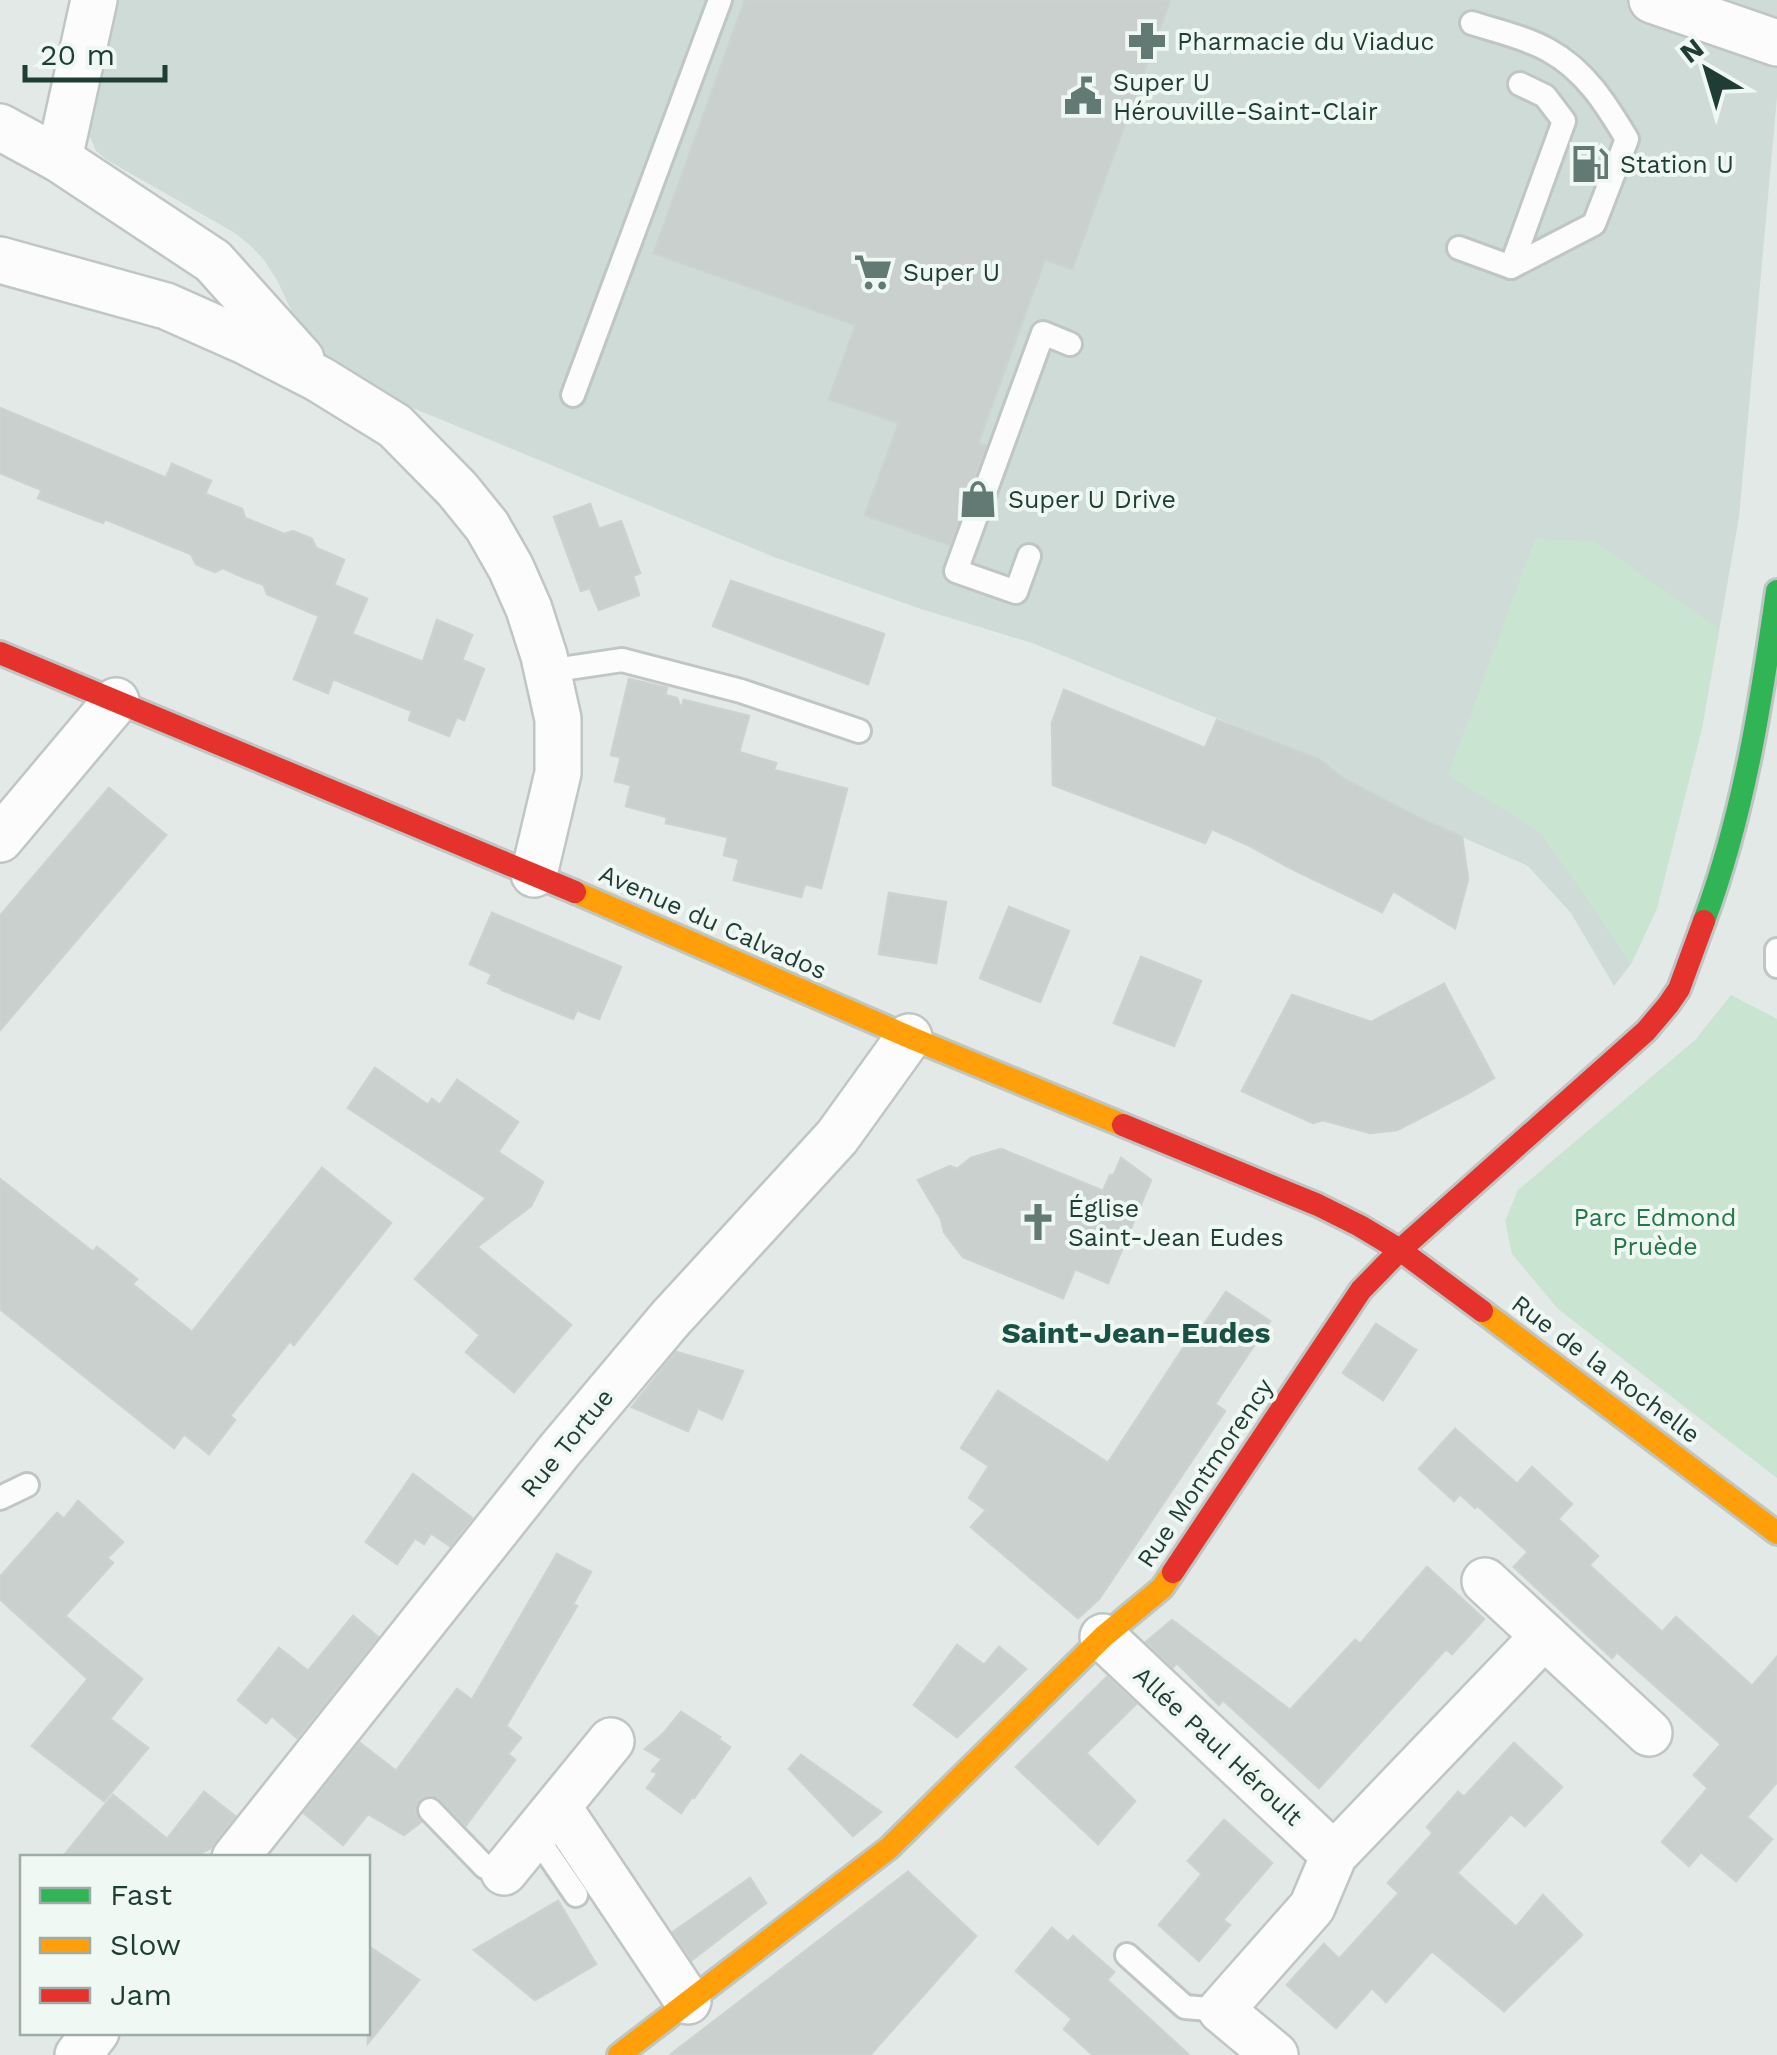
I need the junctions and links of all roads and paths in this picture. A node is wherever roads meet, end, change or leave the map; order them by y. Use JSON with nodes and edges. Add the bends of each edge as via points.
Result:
{"nodes":[{"id":1,"x":94,"y":0,"type":"edge"},
{"id":2,"x":720,"y":0,"type":"edge"},
{"id":3,"x":1652,"y":0,"type":"edge"},
{"id":4,"x":1472,"y":23,"type":"dead end"},
{"id":5,"x":1777,"y":43,"type":"edge"},
{"id":6,"x":1520,"y":84,"type":"dead end"},
{"id":7,"x":0,"y":127,"type":"edge"},
{"id":8,"x":59,"y":160,"type":"junction"},
{"id":9,"x":1458,"y":248,"type":"dead end"},
{"id":10,"x":0,"y":260,"type":"edge"},
{"id":11,"x":1511,"y":267,"type":"junction"},
{"id":12,"x":1070,"y":344,"type":"dead end"},
{"id":13,"x":320,"y":379,"type":"junction"},
{"id":14,"x":573,"y":395,"type":"dead end"},
{"id":15,"x":1029,"y":556,"type":"dead end"},
{"id":16,"x":1777,"y":591,"type":"edge"},
{"id":17,"x":0,"y":652,"type":"edge"},
{"id":18,"x":548,"y":671,"type":"junction"},
{"id":19,"x":1769,"y":698,"type":"edge"},
{"id":20,"x":116,"y":700,"type":"junction"},
{"id":21,"x":860,"y":731,"type":"dead end"},
{"id":22,"x":0,"y":838,"type":"edge"},
{"id":23,"x":534,"y":874,"type":"junction"},
{"id":24,"x":1777,"y":950,"type":"edge"},
{"id":25,"x":1777,"y":966,"type":"edge"},
{"id":26,"x":909,"y":1037,"type":"junction"},
{"id":27,"x":1400,"y":1250,"type":"junction"},
{"id":28,"x":27,"y":1485,"type":"dead end"},
{"id":29,"x":0,"y":1498,"type":"edge"},
{"id":30,"x":1777,"y":1532,"type":"edge"},
{"id":31,"x":1485,"y":1580,"type":"dead end"},
{"id":32,"x":1544,"y":1636,"type":"junction"},
{"id":33,"x":1103,"y":1637,"type":"junction"},
{"id":34,"x":1649,"y":1732,"type":"dead end"},
{"id":35,"x":611,"y":1742,"type":"dead end"},
{"id":36,"x":430,"y":1810,"type":"dead end"},
{"id":37,"x":526,"y":1845,"type":"junction"},
{"id":38,"x":237,"y":1855,"type":"edge"},
{"id":39,"x":1334,"y":1855,"type":"junction"},
{"id":40,"x":576,"y":1895,"type":"dead end"},
{"id":41,"x":1126,"y":1955,"type":"dead end"},
{"id":42,"x":688,"y":2001,"type":"junction"},
{"id":43,"x":1221,"y":2010,"type":"junction"},
{"id":44,"x":94,"y":2035,"type":"edge"},
{"id":45,"x":78,"y":2055,"type":"edge"},
{"id":46,"x":619,"y":2055,"type":"edge"},
{"id":47,"x":1275,"y":2055,"type":"edge"}],
"edges":[{"from":1,"to":8,"type":"street"},
{"from":2,"to":14,"type":"lane"},
{"from":3,"to":5,"type":"street"},
{"from":4,"to":11,"type":"lane","via":[[1546,48],[1576,69],[1628,139],[1594,224]]},
{"from":6,"to":11,"type":"lane","via":[[1545,96],[1564,120]]},
{"from":7,"to":8,"type":"street"},
{"from":8,"to":13,"type":"street","via":[[213,260]]},
{"from":9,"to":11,"type":"lane"},
{"from":10,"to":13,"type":"street","via":[[166,306]]},
{"from":12,"to":15,"type":"lane","via":[[1043,334],[956,570],[1016,592]]},
{"from":13,"to":18,"type":"street","via":[[395,426],[487,526],[524,595]]},
{"from":16,"to":19,"type":"street","name":"Rue Montmorency"},
{"from":17,"to":20,"type":"street","name":"Avenue du Calvados"},
{"from":18,"to":21,"type":"lane","via":[[622,660]]},
{"from":18,"to":23,"type":"street","via":[[558,719],[558,773]]},
{"from":19,"to":27,"type":"street","name":"Rue Montmorency","via":[[1712,903],[1676,994],[1646,1031]]},
{"from":20,"to":22,"type":"street"},
{"from":20,"to":23,"type":"street","name":"Avenue du Calvados"},
{"from":23,"to":26,"type":"street","name":"Avenue du Calvados"},
{"from":24,"to":25,"type":"lane"},
{"from":26,"to":27,"type":"street","name":"Avenue du Calvados","via":[[1318,1206]]},
{"from":26,"to":38,"type":"street","name":"Rue Tortue","via":[[836,1137],[559,1451]]},
{"from":27,"to":30,"type":"street","name":"Rue de la Rochelle"},
{"from":27,"to":33,"type":"street","name":"Rue Montmorency","via":[[1361,1290],[1162,1588]]},
{"from":28,"to":29,"type":"lane"},
{"from":31,"to":32,"type":"street"},
{"from":32,"to":34,"type":"street"},
{"from":32,"to":39,"type":"street"},
{"from":33,"to":39,"type":"street","name":"Allée Paul Héroult"},
{"from":33,"to":42,"type":"street","name":"Rue Montmorency","via":[[889,1848]]},
{"from":35,"to":37,"type":"street"},
{"from":36,"to":37,"type":"lane","via":[[484,1867]]},
{"from":37,"to":40,"type":"lane"},
{"from":37,"to":42,"type":"street"},
{"from":39,"to":43,"type":"street","via":[[1312,1907]]},
{"from":41,"to":43,"type":"lane","via":[[1186,2007]]},
{"from":42,"to":46,"type":"street","name":"Rue Montmorency"},
{"from":43,"to":47,"type":"street"},
{"from":44,"to":45,"type":"street"}]}
